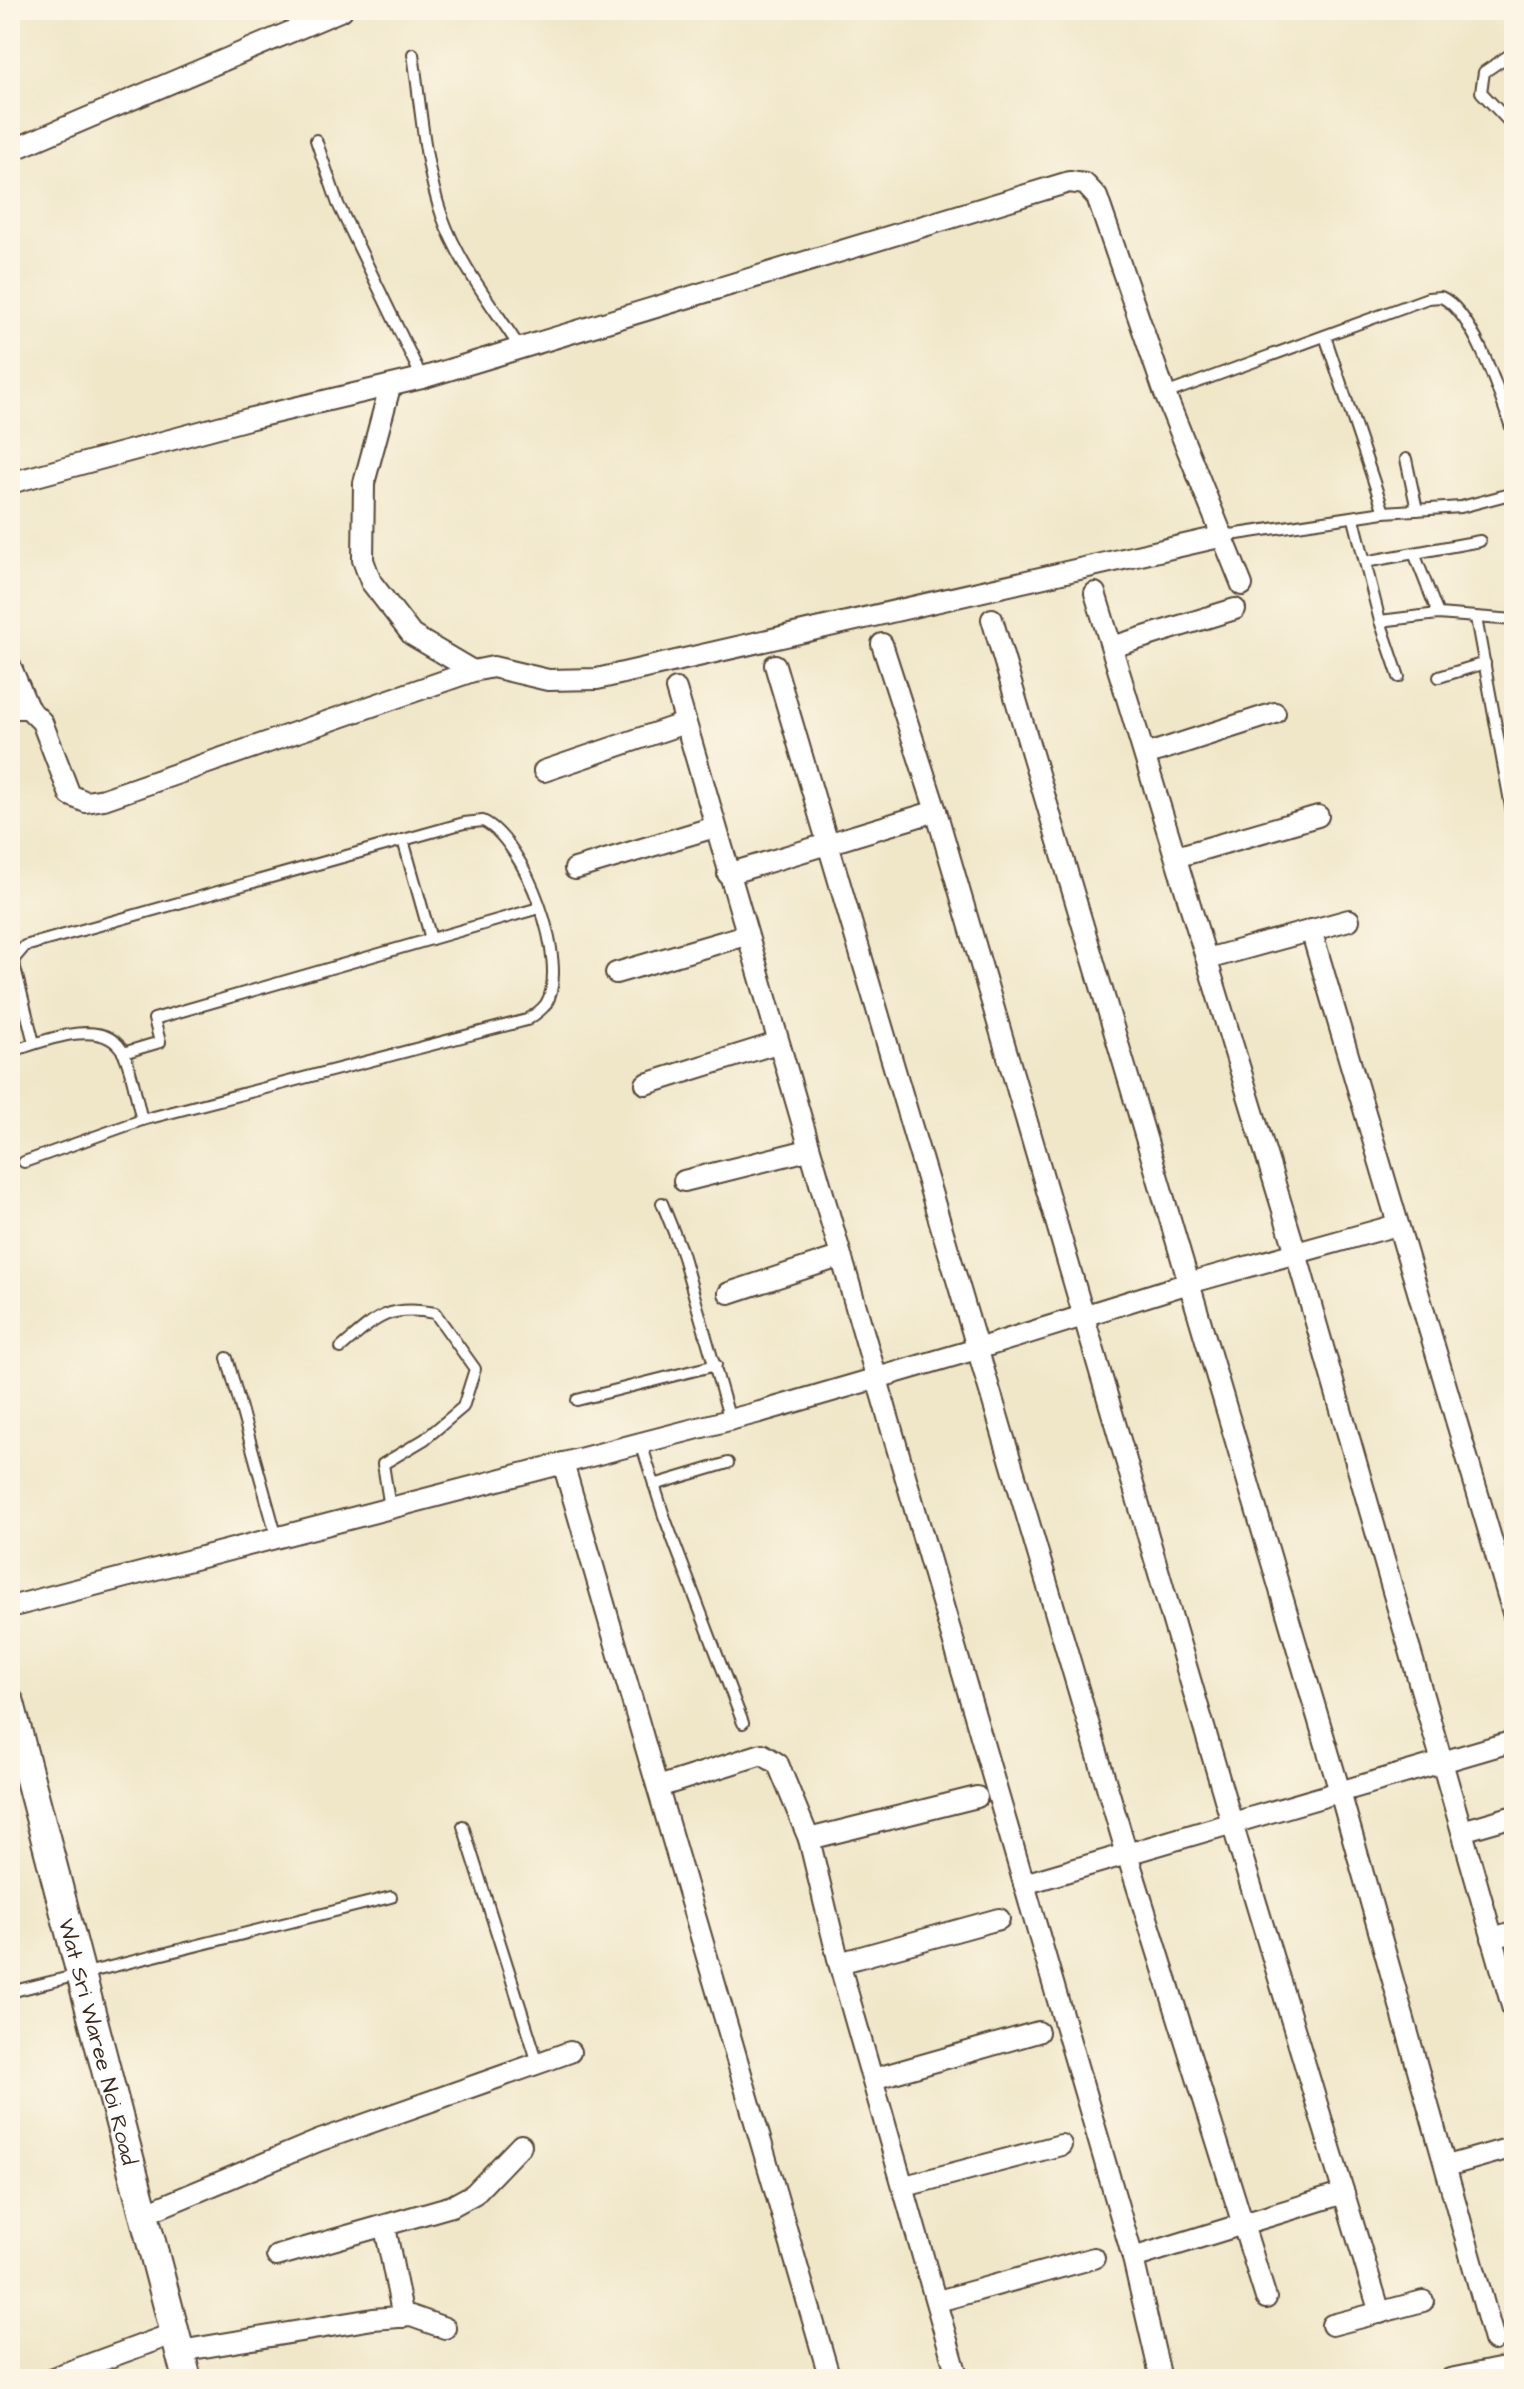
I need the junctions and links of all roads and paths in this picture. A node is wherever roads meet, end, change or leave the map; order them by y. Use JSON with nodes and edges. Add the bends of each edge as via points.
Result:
{"nodes":[{"id":1,"x":342,"y":10,"type":"edge"},
{"id":2,"x":1514,"y":52,"type":"edge"},
{"id":3,"x":413,"y":54,"type":"dead end"},
{"id":4,"x":1514,"y":127,"type":"edge"},
{"id":5,"x":316,"y":140,"type":"dead end"},
{"id":6,"x":10,"y":151,"type":"edge"},
{"id":7,"x":1325,"y":336,"type":"junction"},
{"id":8,"x":520,"y":348,"type":"junction"},
{"id":9,"x":422,"y":378,"type":"junction"},
{"id":10,"x":390,"y":387,"type":"junction"},
{"id":11,"x":1165,"y":394,"type":"junction"},
{"id":12,"x":1514,"y":436,"type":"edge"},
{"id":13,"x":1406,"y":459,"type":"dead end"},
{"id":14,"x":10,"y":483,"type":"edge"},
{"id":15,"x":1514,"y":493,"type":"edge"},
{"id":16,"x":1417,"y":510,"type":"junction"},
{"id":17,"x":1384,"y":512,"type":"junction"},
{"id":18,"x":1354,"y":519,"type":"junction"},
{"id":19,"x":1224,"y":536,"type":"junction"},
{"id":20,"x":1480,"y":541,"type":"dead end"},
{"id":21,"x":1414,"y":553,"type":"junction"},
{"id":22,"x":1365,"y":562,"type":"junction"},
{"id":23,"x":1242,"y":585,"type":"dead end"},
{"id":24,"x":1095,"y":593,"type":"dead end"},
{"id":25,"x":1235,"y":609,"type":"dead end"},
{"id":26,"x":1438,"y":614,"type":"junction"},
{"id":27,"x":1476,"y":618,"type":"junction"},
{"id":28,"x":992,"y":619,"type":"dead end"},
{"id":29,"x":1514,"y":620,"type":"edge"},
{"id":30,"x":1380,"y":621,"type":"junction"},
{"id":31,"x":882,"y":644,"type":"dead end"},
{"id":32,"x":1112,"y":647,"type":"junction"},
{"id":33,"x":1485,"y":663,"type":"junction"},
{"id":34,"x":10,"y":665,"type":"edge"},
{"id":35,"x":775,"y":665,"type":"dead end"},
{"id":36,"x":473,"y":671,"type":"junction"},
{"id":37,"x":1399,"y":677,"type":"dead end"},
{"id":38,"x":1439,"y":677,"type":"dead end"},
{"id":39,"x":676,"y":689,"type":"dead end"},
{"id":40,"x":19,"y":708,"type":"edge"},
{"id":41,"x":1275,"y":713,"type":"dead end"},
{"id":42,"x":685,"y":723,"type":"junction"},
{"id":43,"x":1145,"y":755,"type":"junction"},
{"id":44,"x":544,"y":771,"type":"dead end"},
{"id":45,"x":936,"y":811,"type":"junction"},
{"id":46,"x":1318,"y":816,"type":"dead end"},
{"id":47,"x":1514,"y":823,"type":"edge"},
{"id":48,"x":715,"y":827,"type":"junction"},
{"id":49,"x":403,"y":840,"type":"junction"},
{"id":50,"x":829,"y":844,"type":"junction"},
{"id":51,"x":1176,"y":857,"type":"junction"},
{"id":52,"x":575,"y":869,"type":"dead end"},
{"id":53,"x":728,"y":874,"type":"junction"},
{"id":54,"x":539,"y":908,"type":"junction"},
{"id":55,"x":1349,"y":920,"type":"dead end"},
{"id":56,"x":1311,"y":930,"type":"junction"},
{"id":57,"x":746,"y":935,"type":"junction"},
{"id":58,"x":431,"y":939,"type":"junction"},
{"id":59,"x":1207,"y":959,"type":"junction"},
{"id":60,"x":616,"y":973,"type":"dead end"},
{"id":61,"x":34,"y":1043,"type":"junction"},
{"id":62,"x":777,"y":1043,"type":"junction"},
{"id":63,"x":10,"y":1052,"type":"edge"},
{"id":64,"x":123,"y":1053,"type":"junction"},
{"id":65,"x":646,"y":1084,"type":"dead end"},
{"id":66,"x":142,"y":1120,"type":"junction"},
{"id":67,"x":808,"y":1150,"type":"junction"},
{"id":68,"x":24,"y":1162,"type":"dead end"},
{"id":69,"x":684,"y":1181,"type":"dead end"},
{"id":70,"x":662,"y":1203,"type":"dead end"},
{"id":71,"x":1397,"y":1225,"type":"junction"},
{"id":72,"x":1296,"y":1253,"type":"junction"},
{"id":73,"x":839,"y":1257,"type":"junction"},
{"id":74,"x":1189,"y":1283,"type":"junction"},
{"id":75,"x":729,"y":1293,"type":"dead end"},
{"id":76,"x":1084,"y":1316,"type":"junction"},
{"id":77,"x":341,"y":1348,"type":"dead end"},
{"id":78,"x":977,"y":1349,"type":"junction"},
{"id":79,"x":227,"y":1358,"type":"dead end"},
{"id":80,"x":716,"y":1365,"type":"junction"},
{"id":81,"x":875,"y":1380,"type":"junction"},
{"id":82,"x":577,"y":1400,"type":"dead end"},
{"id":83,"x":730,"y":1420,"type":"junction"},
{"id":84,"x":641,"y":1443,"type":"junction"},
{"id":85,"x":563,"y":1463,"type":"junction"},
{"id":86,"x":728,"y":1463,"type":"dead end"},
{"id":87,"x":654,"y":1485,"type":"junction"},
{"id":88,"x":390,"y":1508,"type":"junction"},
{"id":89,"x":277,"y":1538,"type":"junction"},
{"id":90,"x":10,"y":1607,"type":"edge"},
{"id":91,"x":1514,"y":1616,"type":"edge"},
{"id":92,"x":11,"y":1709,"type":"edge"},
{"id":93,"x":743,"y":1723,"type":"dead end"},
{"id":94,"x":1514,"y":1741,"type":"edge"},
{"id":95,"x":1442,"y":1762,"type":"junction"},
{"id":96,"x":658,"y":1787,"type":"junction"},
{"id":97,"x":1340,"y":1792,"type":"junction"},
{"id":98,"x":977,"y":1797,"type":"dead end"},
{"id":99,"x":1514,"y":1816,"type":"edge"},
{"id":100,"x":1232,"y":1823,"type":"junction"},
{"id":101,"x":463,"y":1826,"type":"dead end"},
{"id":102,"x":1462,"y":1831,"type":"junction"},
{"id":103,"x":809,"y":1839,"type":"junction"},
{"id":104,"x":1127,"y":1854,"type":"junction"},
{"id":105,"x":1024,"y":1884,"type":"junction"},
{"id":106,"x":391,"y":1897,"type":"dead end"},
{"id":107,"x":999,"y":1919,"type":"dead end"},
{"id":108,"x":1514,"y":1932,"type":"edge"},
{"id":109,"x":1492,"y":1938,"type":"junction"},
{"id":110,"x":839,"y":1963,"type":"junction"},
{"id":111,"x":81,"y":1974,"type":"junction"},
{"id":112,"x":10,"y":1992,"type":"edge"},
{"id":113,"x":1514,"y":2013,"type":"edge"},
{"id":114,"x":1038,"y":2032,"type":"dead end"},
{"id":115,"x":570,"y":2052,"type":"dead end"},
{"id":116,"x":538,"y":2063,"type":"junction"},
{"id":117,"x":873,"y":2079,"type":"junction"},
{"id":118,"x":521,"y":2145,"type":"dead end"},
{"id":119,"x":1061,"y":2145,"type":"dead end"},
{"id":120,"x":1514,"y":2147,"type":"edge"},
{"id":121,"x":1447,"y":2166,"type":"junction"},
{"id":122,"x":905,"y":2186,"type":"junction"},
{"id":123,"x":1344,"y":2193,"type":"junction"},
{"id":124,"x":144,"y":2214,"type":"junction"},
{"id":125,"x":1242,"y":2222,"type":"junction"},
{"id":126,"x":385,"y":2227,"type":"junction"},
{"id":127,"x":277,"y":2256,"type":"dead end"},
{"id":128,"x":1094,"y":2258,"type":"dead end"},
{"id":129,"x":1133,"y":2258,"type":"junction"},
{"id":130,"x":1266,"y":2298,"type":"dead end"},
{"id":131,"x":938,"y":2301,"type":"junction"},
{"id":132,"x":1423,"y":2301,"type":"dead end"},
{"id":133,"x":1380,"y":2313,"type":"junction"},
{"id":134,"x":403,"y":2317,"type":"junction"},
{"id":135,"x":1332,"y":2325,"type":"dead end"},
{"id":136,"x":445,"y":2328,"type":"dead end"},
{"id":137,"x":1494,"y":2340,"type":"dead end"},
{"id":138,"x":177,"y":2342,"type":"junction"},
{"id":139,"x":1514,"y":2366,"type":"edge"},
{"id":140,"x":50,"y":2379,"type":"edge"},
{"id":141,"x":187,"y":2379,"type":"edge"},
{"id":142,"x":830,"y":2379,"type":"edge"},
{"id":143,"x":958,"y":2379,"type":"edge"},
{"id":144,"x":1161,"y":2379,"type":"edge"},
{"id":145,"x":1450,"y":2379,"type":"edge"}],
"edges":[{"from":1,"to":6,"type":"street"},
{"from":2,"to":4,"type":"lane","via":[[1484,72],[1481,92]]},
{"from":3,"to":8,"type":"lane","via":[[442,216]]},
{"from":5,"to":9,"type":"lane","via":[[338,204]]},
{"from":7,"to":11,"type":"lane"},
{"from":7,"to":12,"type":"lane","via":[[1428,298],[1447,299],[1489,362]]},
{"from":7,"to":17,"type":"lane"},
{"from":8,"to":9,"type":"street"},
{"from":8,"to":11,"type":"street","via":[[1069,182],[1085,184],[1097,197]]},
{"from":9,"to":10,"type":"street"},
{"from":10,"to":14,"type":"street"},
{"from":10,"to":36,"type":"street","via":[[364,483],[363,560],[371,582],[412,635]]},
{"from":11,"to":19,"type":"street"},
{"from":13,"to":16,"type":"lane"},
{"from":15,"to":16,"type":"lane","via":[[1461,507]]},
{"from":16,"to":17,"type":"lane"},
{"from":17,"to":18,"type":"lane"},
{"from":18,"to":19,"type":"lane"},
{"from":18,"to":22,"type":"lane"},
{"from":19,"to":23,"type":"street"},
{"from":19,"to":36,"type":"street","via":[[597,679],[548,680],[493,667]]},
{"from":20,"to":21,"type":"lane"},
{"from":21,"to":22,"type":"lane"},
{"from":21,"to":26,"type":"lane"},
{"from":22,"to":30,"type":"lane"},
{"from":24,"to":32,"type":"street"},
{"from":25,"to":32,"type":"street"},
{"from":26,"to":27,"type":"lane"},
{"from":26,"to":30,"type":"lane"},
{"from":27,"to":29,"type":"lane"},
{"from":27,"to":33,"type":"lane"},
{"from":28,"to":74,"type":"street"},
{"from":30,"to":37,"type":"lane"},
{"from":31,"to":45,"type":"street"},
{"from":32,"to":43,"type":"street"},
{"from":33,"to":38,"type":"lane"},
{"from":33,"to":47,"type":"lane"},
{"from":34,"to":40,"type":"street"},
{"from":35,"to":50,"type":"street"},
{"from":36,"to":40,"type":"street","via":[[86,802],[70,795],[42,722]]},
{"from":39,"to":42,"type":"street"},
{"from":41,"to":43,"type":"street"},
{"from":42,"to":44,"type":"street"},
{"from":42,"to":48,"type":"street"},
{"from":43,"to":51,"type":"street"},
{"from":45,"to":50,"type":"street"},
{"from":45,"to":76,"type":"street"},
{"from":46,"to":51,"type":"street"},
{"from":48,"to":52,"type":"street"},
{"from":48,"to":53,"type":"street"},
{"from":49,"to":54,"type":"lane","via":[[483,821],[497,827],[530,879]]},
{"from":49,"to":58,"type":"lane"},
{"from":49,"to":61,"type":"lane","via":[[25,946],[13,960]]},
{"from":50,"to":53,"type":"street"},
{"from":50,"to":78,"type":"street"},
{"from":51,"to":59,"type":"street"},
{"from":53,"to":57,"type":"street"},
{"from":54,"to":58,"type":"lane"},
{"from":54,"to":66,"type":"lane","via":[[551,954],[552,985],[547,1003],[527,1020]]},
{"from":55,"to":56,"type":"street"},
{"from":56,"to":59,"type":"street"},
{"from":56,"to":71,"type":"street"},
{"from":57,"to":60,"type":"street"},
{"from":57,"to":62,"type":"street"},
{"from":58,"to":64,"type":"lane","via":[[154,1019],[160,1042]]},
{"from":59,"to":72,"type":"street"},
{"from":61,"to":63,"type":"lane"},
{"from":61,"to":64,"type":"lane","via":[[96,1032],[116,1042]]},
{"from":62,"to":65,"type":"street"},
{"from":62,"to":67,"type":"street"},
{"from":64,"to":66,"type":"lane"},
{"from":66,"to":68,"type":"lane"},
{"from":67,"to":69,"type":"street"},
{"from":67,"to":73,"type":"street"},
{"from":70,"to":80,"type":"lane"},
{"from":71,"to":72,"type":"street"},
{"from":71,"to":91,"type":"street"},
{"from":72,"to":74,"type":"street"},
{"from":72,"to":95,"type":"street"},
{"from":73,"to":75,"type":"street"},
{"from":73,"to":81,"type":"street"},
{"from":74,"to":76,"type":"street"},
{"from":74,"to":97,"type":"street"},
{"from":76,"to":78,"type":"street"},
{"from":76,"to":100,"type":"street"},
{"from":77,"to":88,"type":"lane","via":[[381,1314],[407,1308],[435,1313],[475,1369],[463,1407],[425,1439],[383,1464]]},
{"from":78,"to":81,"type":"street"},
{"from":78,"to":104,"type":"street"},
{"from":79,"to":89,"type":"lane"},
{"from":80,"to":82,"type":"lane"},
{"from":80,"to":83,"type":"lane"},
{"from":81,"to":83,"type":"street"},
{"from":81,"to":105,"type":"street"},
{"from":83,"to":84,"type":"street"},
{"from":84,"to":85,"type":"street"},
{"from":84,"to":87,"type":"lane"},
{"from":85,"to":88,"type":"street"},
{"from":85,"to":96,"type":"street"},
{"from":86,"to":87,"type":"lane"},
{"from":87,"to":93,"type":"lane"},
{"from":88,"to":89,"type":"street"},
{"from":89,"to":90,"type":"street"},
{"from":92,"to":111,"type":"main road","name":"Wat Sri Waree Noi Road","via":[[24,1778]]},
{"from":94,"to":95,"type":"street"},
{"from":95,"to":97,"type":"street"},
{"from":95,"to":102,"type":"street"},
{"from":96,"to":103,"type":"street","via":[[769,1756],[778,1764]]},
{"from":96,"to":142,"type":"street"},
{"from":97,"to":100,"type":"street"},
{"from":97,"to":121,"type":"street"},
{"from":98,"to":103,"type":"street"},
{"from":99,"to":102,"type":"street"},
{"from":100,"to":104,"type":"street"},
{"from":100,"to":123,"type":"street"},
{"from":101,"to":116,"type":"lane"},
{"from":102,"to":109,"type":"street"},
{"from":103,"to":110,"type":"street"},
{"from":104,"to":105,"type":"street"},
{"from":104,"to":125,"type":"street"},
{"from":105,"to":129,"type":"street"},
{"from":106,"to":111,"type":"lane"},
{"from":107,"to":110,"type":"street"},
{"from":108,"to":109,"type":"street"},
{"from":109,"to":113,"type":"street"},
{"from":110,"to":117,"type":"street"},
{"from":111,"to":112,"type":"lane"},
{"from":111,"to":124,"type":"main road","name":"Wat Sri Waree Noi Road"},
{"from":114,"to":117,"type":"street"},
{"from":115,"to":116,"type":"street"},
{"from":116,"to":124,"type":"street","via":[[318,2141]]},
{"from":117,"to":122,"type":"street"},
{"from":118,"to":126,"type":"street","via":[[474,2194]]},
{"from":119,"to":122,"type":"street"},
{"from":120,"to":121,"type":"street"},
{"from":121,"to":137,"type":"street"},
{"from":122,"to":131,"type":"street"},
{"from":123,"to":125,"type":"street"},
{"from":123,"to":133,"type":"street"},
{"from":124,"to":138,"type":"main road","name":"Wat Sri Waree Noi Road"},
{"from":125,"to":129,"type":"street"},
{"from":125,"to":130,"type":"street"},
{"from":126,"to":127,"type":"street"},
{"from":126,"to":134,"type":"street"},
{"from":128,"to":131,"type":"street"},
{"from":129,"to":144,"type":"street"},
{"from":131,"to":143,"type":"street"},
{"from":132,"to":133,"type":"street"},
{"from":133,"to":135,"type":"street"},
{"from":134,"to":136,"type":"street","via":[[424,2318]]},
{"from":134,"to":138,"type":"street"},
{"from":138,"to":140,"type":"street"},
{"from":138,"to":141,"type":"main road","name":"Wat Sri Waree Noi Road"},
{"from":139,"to":145,"type":"street"}]}
